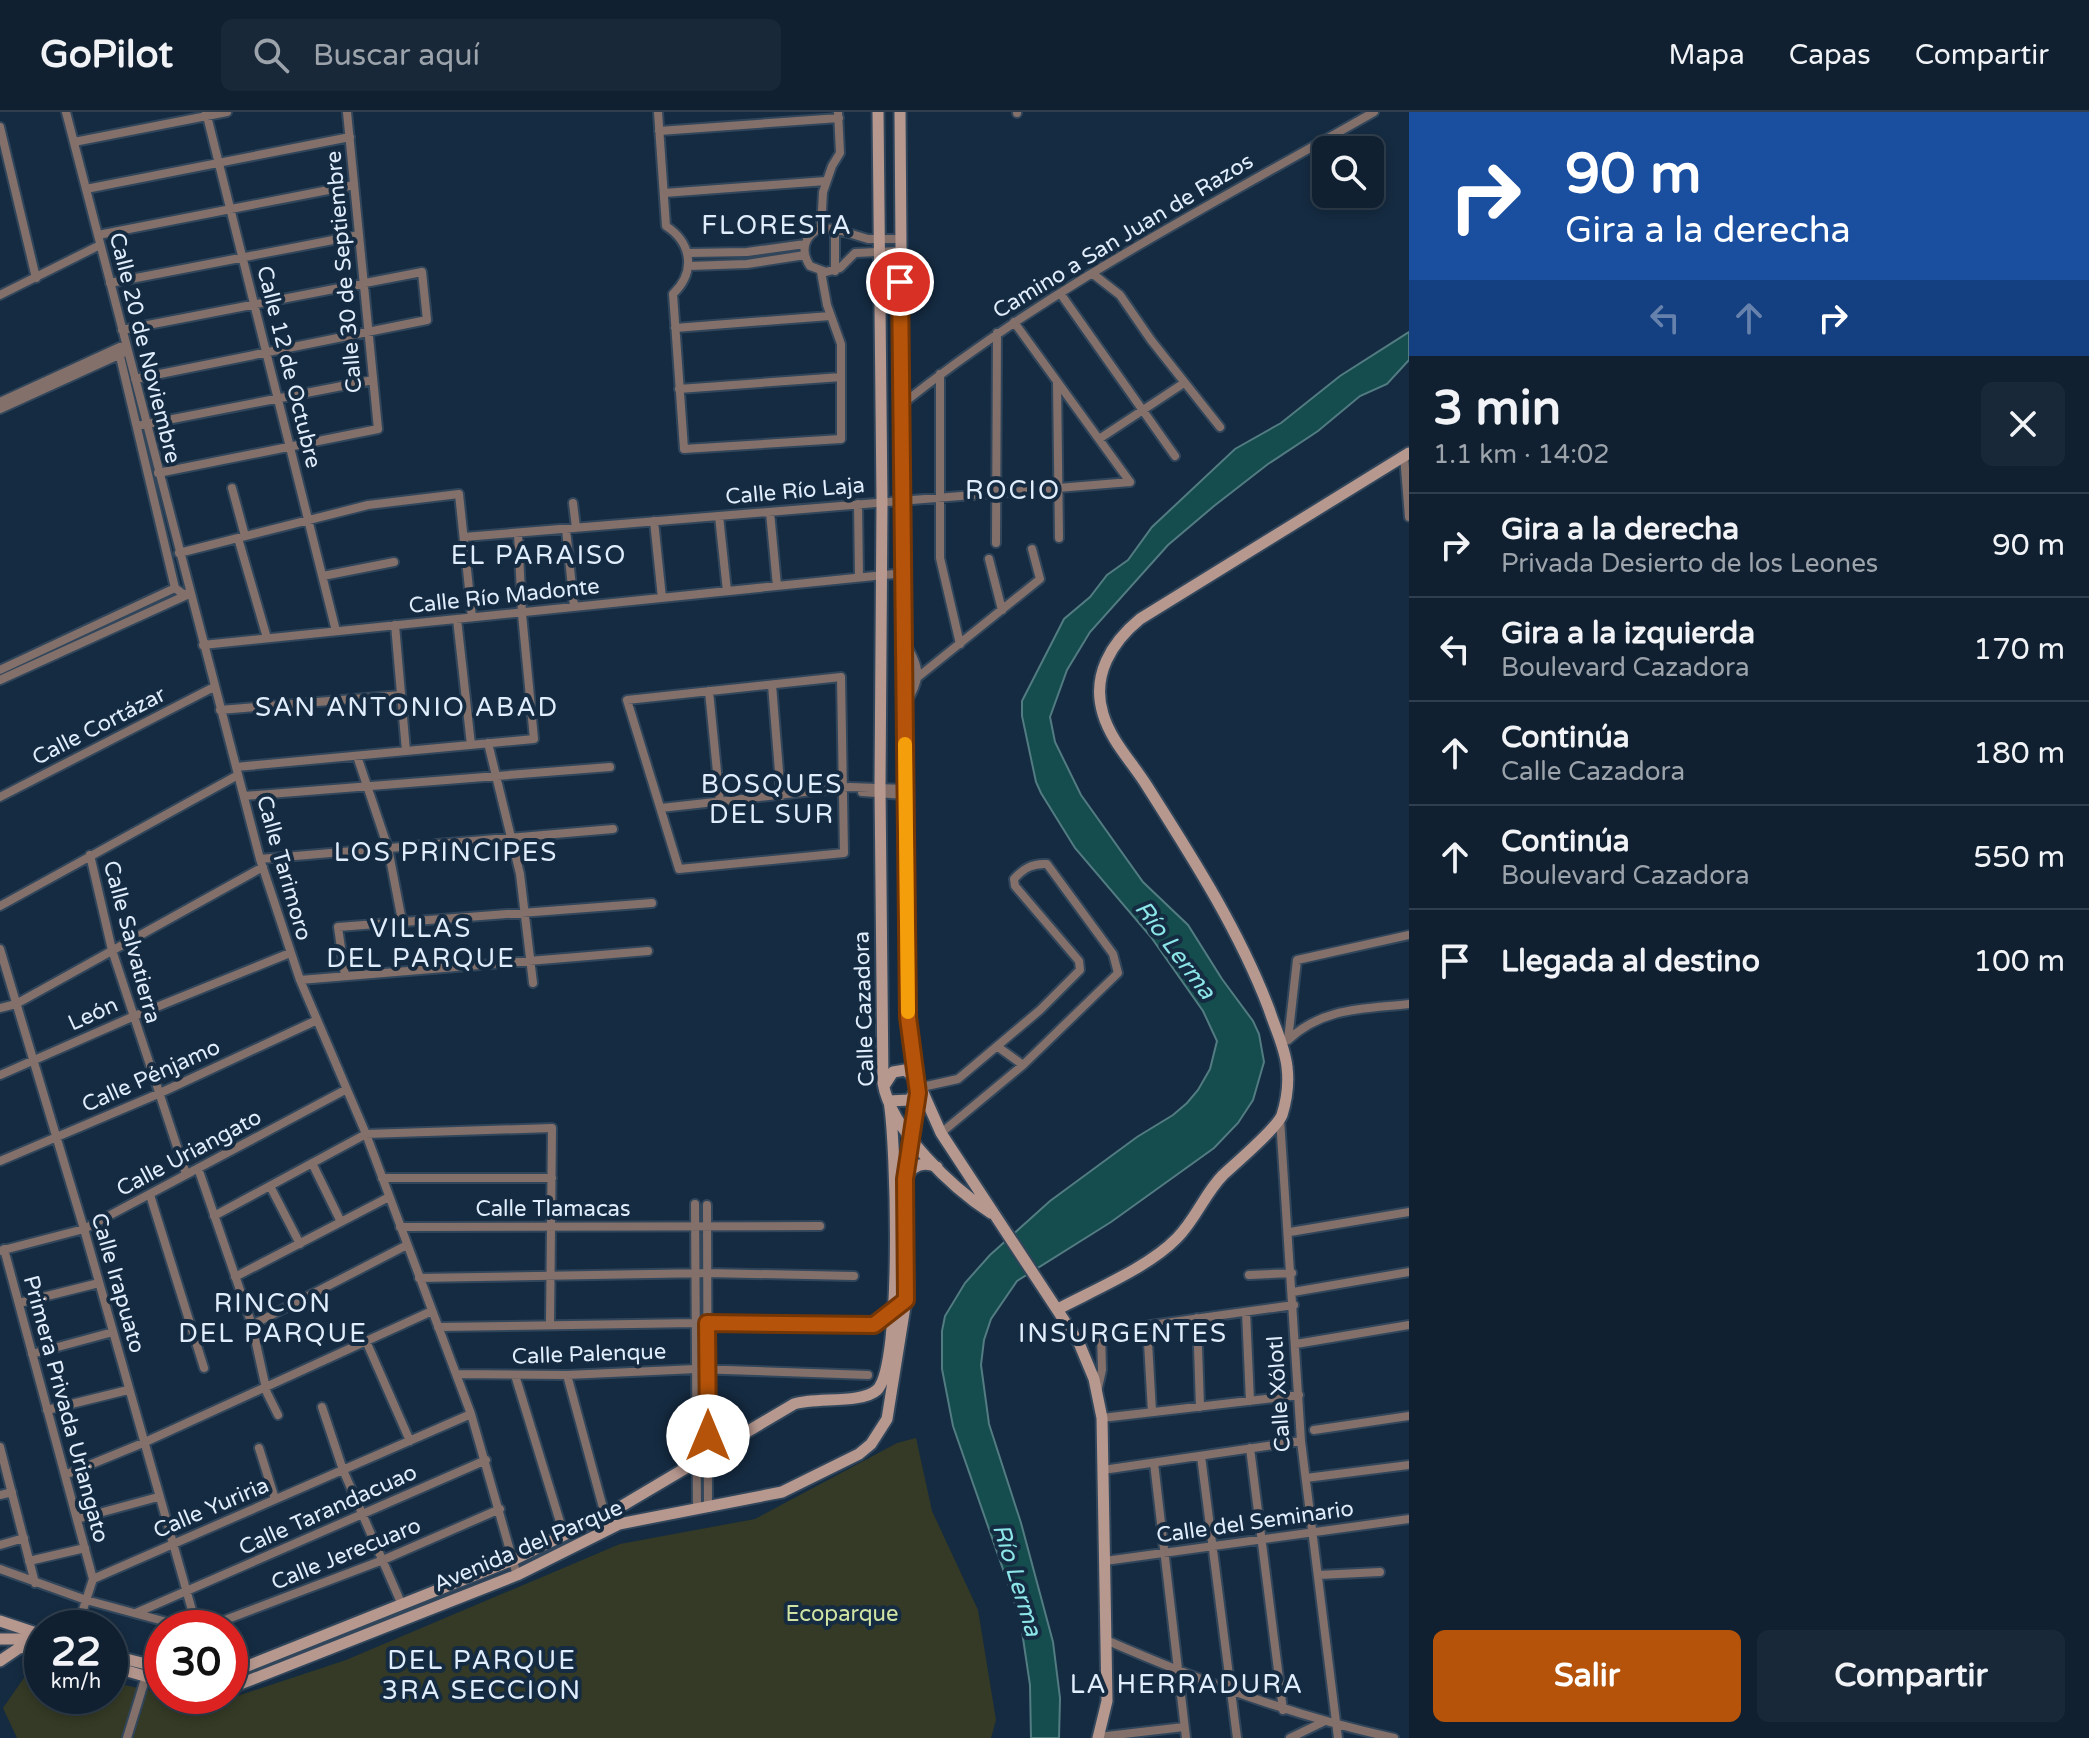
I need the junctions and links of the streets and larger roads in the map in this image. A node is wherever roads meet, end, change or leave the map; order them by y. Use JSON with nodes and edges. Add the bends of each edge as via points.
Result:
{"nodes":[{"id":1,"x":66,"y":112,"type":"edge"},
{"id":2,"x":227,"y":112,"type":"edge"},
{"id":3,"x":347,"y":112,"type":"edge"},
{"id":4,"x":658,"y":112,"type":"edge"},
{"id":5,"x":878,"y":112,"type":"edge"},
{"id":6,"x":900,"y":112,"type":"edge"},
{"id":7,"x":1374,"y":112,"type":"edge"},
{"id":8,"x":206,"y":114,"type":"edge"},
{"id":9,"x":838,"y":115,"type":"edge"},
{"id":10,"x":659,"y":131,"type":"junction"},
{"id":11,"x":1,"y":133,"type":"edge"},
{"id":12,"x":350,"y":137,"type":"junction"},
{"id":13,"x":74,"y":142,"type":"junction"},
{"id":14,"x":219,"y":163,"type":"junction"},
{"id":15,"x":826,"y":181,"type":"junction"},
{"id":16,"x":354,"y":185,"type":"junction"},
{"id":17,"x":86,"y":189,"type":"junction"},
{"id":18,"x":664,"y":193,"type":"junction"},
{"id":19,"x":231,"y":209,"type":"junction"},
{"id":20,"x":821,"y":228,"type":"junction"},
{"id":21,"x":835,"y":229,"type":"junction"},
{"id":22,"x":359,"y":235,"type":"junction"},
{"id":23,"x":99,"y":240,"type":"junction"},
{"id":24,"x":805,"y":244,"type":"junction"},
{"id":25,"x":879,"y":245,"type":"junction"},
{"id":26,"x":900,"y":245,"type":"junction"},
{"id":27,"x":688,"y":253,"type":"junction"},
{"id":28,"x":805,"y":255,"type":"junction"},
{"id":29,"x":243,"y":257,"type":"junction"},
{"id":30,"x":689,"y":266,"type":"junction"},
{"id":31,"x":835,"y":271,"type":"junction"},
{"id":32,"x":821,"y":272,"type":"junction"},
{"id":33,"x":1093,"y":274,"type":"junction"},
{"id":34,"x":36,"y":278,"type":"junction"},
{"id":35,"x":110,"y":283,"type":"junction"},
{"id":36,"x":364,"y":284,"type":"junction"},
{"id":37,"x":1060,"y":293,"type":"junction"},
{"id":38,"x":0,"y":295,"type":"edge"},
{"id":39,"x":255,"y":305,"type":"junction"},
{"id":40,"x":830,"y":316,"type":"junction"},
{"id":41,"x":1014,"y":322,"type":"junction"},
{"id":42,"x":675,"y":328,"type":"junction"},
{"id":43,"x":122,"y":330,"type":"junction"},
{"id":44,"x":368,"y":332,"type":"junction"},
{"id":45,"x":997,"y":333,"type":"junction"},
{"id":46,"x":123,"y":350,"type":"junction"},
{"id":47,"x":267,"y":352,"type":"junction"},
{"id":48,"x":940,"y":374,"type":"junction"},
{"id":49,"x":841,"y":377,"type":"junction"},
{"id":50,"x":135,"y":379,"type":"junction"},
{"id":51,"x":373,"y":380,"type":"junction"},
{"id":52,"x":1057,"y":381,"type":"junction"},
{"id":53,"x":1184,"y":383,"type":"junction"},
{"id":54,"x":679,"y":389,"type":"junction"},
{"id":55,"x":278,"y":399,"type":"junction"},
{"id":56,"x":0,"y":402,"type":"edge"},
{"id":57,"x":900,"y":405,"type":"junction"},
{"id":58,"x":0,"y":409,"type":"edge"},
{"id":59,"x":1143,"y":410,"type":"junction"},
{"id":60,"x":147,"y":424,"type":"junction"},
{"id":61,"x":136,"y":427,"type":"junction"},
{"id":62,"x":1220,"y":427,"type":"dead end"},
{"id":63,"x":1099,"y":439,"type":"junction"},
{"id":64,"x":290,"y":447,"type":"junction"},
{"id":65,"x":1406,"y":454,"type":"edge"},
{"id":66,"x":1175,"y":456,"type":"dead end"},
{"id":67,"x":158,"y":473,"type":"junction"},
{"id":68,"x":232,"y":488,"type":"dead end"},
{"id":69,"x":1058,"y":488,"type":"junction"},
{"id":70,"x":996,"y":493,"type":"junction"},
{"id":71,"x":940,"y":497,"type":"junction"},
{"id":72,"x":903,"y":501,"type":"junction"},
{"id":73,"x":882,"y":502,"type":"junction"},
{"id":74,"x":573,"y":503,"type":"dead end"},
{"id":75,"x":858,"y":504,"type":"junction"},
{"id":76,"x":770,"y":512,"type":"junction"},
{"id":77,"x":719,"y":516,"type":"junction"},
{"id":78,"x":1409,"y":517,"type":"edge"},
{"id":79,"x":308,"y":520,"type":"junction"},
{"id":80,"x":654,"y":521,"type":"junction"},
{"id":81,"x":576,"y":528,"type":"junction"},
{"id":82,"x":566,"y":529,"type":"junction"},
{"id":83,"x":518,"y":533,"type":"junction"},
{"id":84,"x":242,"y":537,"type":"junction"},
{"id":85,"x":464,"y":537,"type":"junction"},
{"id":86,"x":1059,"y":538,"type":"dead end"},
{"id":87,"x":996,"y":543,"type":"dead end"},
{"id":88,"x":1032,"y":549,"type":"dead end"},
{"id":89,"x":179,"y":553,"type":"junction"},
{"id":90,"x":989,"y":559,"type":"dead end"},
{"id":91,"x":394,"y":562,"type":"dead end"},
{"id":92,"x":904,"y":573,"type":"junction"},
{"id":93,"x":882,"y":575,"type":"junction"},
{"id":94,"x":323,"y":576,"type":"junction"},
{"id":95,"x":859,"y":577,"type":"junction"},
{"id":96,"x":777,"y":586,"type":"junction"},
{"id":97,"x":175,"y":588,"type":"junction"},
{"id":98,"x":727,"y":591,"type":"junction"},
{"id":99,"x":189,"y":593,"type":"junction"},
{"id":100,"x":662,"y":598,"type":"junction"},
{"id":101,"x":574,"y":607,"type":"junction"},
{"id":102,"x":1002,"y":610,"type":"junction"},
{"id":103,"x":522,"y":614,"type":"junction"},
{"id":104,"x":472,"y":617,"type":"junction"},
{"id":105,"x":457,"y":619,"type":"junction"},
{"id":106,"x":395,"y":625,"type":"junction"},
{"id":107,"x":336,"y":631,"type":"junction"},
{"id":108,"x":267,"y":638,"type":"junction"},
{"id":109,"x":904,"y":642,"type":"junction"},
{"id":110,"x":960,"y":644,"type":"junction"},
{"id":111,"x":203,"y":645,"type":"junction"},
{"id":112,"x":0,"y":670,"type":"edge"},
{"id":113,"x":918,"y":677,"type":"junction"},
{"id":114,"x":0,"y":680,"type":"edge"},
{"id":115,"x":772,"y":685,"type":"junction"},
{"id":116,"x":214,"y":687,"type":"junction"},
{"id":117,"x":709,"y":691,"type":"junction"},
{"id":118,"x":401,"y":695,"type":"junction"},
{"id":119,"x":905,"y":705,"type":"junction"},
{"id":120,"x":220,"y":710,"type":"junction"},
{"id":121,"x":488,"y":743,"type":"junction"},
{"id":122,"x":471,"y":745,"type":"junction"},
{"id":123,"x":406,"y":751,"type":"junction"},
{"id":124,"x":357,"y":756,"type":"junction"},
{"id":125,"x":610,"y":767,"type":"dead end"},
{"id":126,"x":237,"y":771,"type":"junction"},
{"id":127,"x":497,"y":776,"type":"junction"},
{"id":128,"x":369,"y":786,"type":"junction"},
{"id":129,"x":842,"y":790,"type":"junction"},
{"id":130,"x":880,"y":790,"type":"junction"},
{"id":131,"x":905,"y":792,"type":"junction"},
{"id":132,"x":244,"y":796,"type":"junction"},
{"id":133,"x":781,"y":796,"type":"junction"},
{"id":134,"x":0,"y":797,"type":"edge"},
{"id":135,"x":720,"y":802,"type":"junction"},
{"id":136,"x":661,"y":808,"type":"junction"},
{"id":137,"x":613,"y":829,"type":"dead end"},
{"id":138,"x":512,"y":837,"type":"junction"},
{"id":139,"x":388,"y":848,"type":"junction"},
{"id":140,"x":90,"y":855,"type":"junction"},
{"id":141,"x":261,"y":863,"type":"junction"},
{"id":142,"x":652,"y":903,"type":"dead end"},
{"id":143,"x":0,"y":906,"type":"edge"},
{"id":144,"x":526,"y":911,"type":"junction"},
{"id":145,"x":402,"y":921,"type":"junction"},
{"id":146,"x":1409,"y":935,"type":"edge"},
{"id":147,"x":0,"y":949,"type":"edge"},
{"id":148,"x":112,"y":950,"type":"junction"},
{"id":149,"x":648,"y":951,"type":"dead end"},
{"id":150,"x":290,"y":953,"type":"junction"},
{"id":151,"x":532,"y":962,"type":"junction"},
{"id":152,"x":345,"y":976,"type":"junction"},
{"id":153,"x":300,"y":980,"type":"junction"},
{"id":154,"x":533,"y":983,"type":"dead end"},
{"id":155,"x":16,"y":1004,"type":"junction"},
{"id":156,"x":1409,"y":1004,"type":"edge"},
{"id":157,"x":0,"y":1008,"type":"edge"},
{"id":158,"x":132,"y":1017,"type":"junction"},
{"id":159,"x":315,"y":1021,"type":"junction"},
{"id":160,"x":1285,"y":1043,"type":"junction"},
{"id":161,"x":998,"y":1047,"type":"junction"},
{"id":162,"x":33,"y":1060,"type":"junction"},
{"id":163,"x":1023,"y":1065,"type":"junction"},
{"id":164,"x":0,"y":1075,"type":"edge"},
{"id":165,"x":919,"y":1085,"type":"junction"},
{"id":166,"x":884,"y":1088,"type":"junction"},
{"id":167,"x":345,"y":1090,"type":"junction"},
{"id":168,"x":158,"y":1094,"type":"junction"},
{"id":169,"x":889,"y":1101,"type":"junction"},
{"id":170,"x":1280,"y":1119,"type":"junction"},
{"id":171,"x":941,"y":1133,"type":"junction"},
{"id":172,"x":366,"y":1134,"type":"junction"},
{"id":173,"x":57,"y":1137,"type":"junction"},
{"id":174,"x":911,"y":1138,"type":"junction"},
{"id":175,"x":0,"y":1161,"type":"edge"},
{"id":176,"x":312,"y":1163,"type":"junction"},
{"id":177,"x":937,"y":1167,"type":"junction"},
{"id":178,"x":198,"y":1168,"type":"junction"},
{"id":179,"x":186,"y":1174,"type":"junction"},
{"id":180,"x":382,"y":1178,"type":"junction"},
{"id":181,"x":552,"y":1178,"type":"junction"},
{"id":182,"x":905,"y":1179,"type":"junction"},
{"id":183,"x":270,"y":1186,"type":"junction"},
{"id":184,"x":150,"y":1195,"type":"junction"},
{"id":185,"x":389,"y":1197,"type":"junction"},
{"id":186,"x":695,"y":1204,"type":"dead end"},
{"id":187,"x":707,"y":1205,"type":"dead end"},
{"id":188,"x":1409,"y":1212,"type":"edge"},
{"id":189,"x":214,"y":1216,"type":"junction"},
{"id":190,"x":998,"y":1220,"type":"junction"},
{"id":191,"x":341,"y":1222,"type":"junction"},
{"id":192,"x":695,"y":1226,"type":"junction"},
{"id":193,"x":707,"y":1226,"type":"junction"},
{"id":194,"x":820,"y":1226,"type":"dead end"},
{"id":195,"x":400,"y":1227,"type":"junction"},
{"id":196,"x":551,"y":1227,"type":"junction"},
{"id":197,"x":84,"y":1229,"type":"junction"},
{"id":198,"x":1290,"y":1232,"type":"junction"},
{"id":199,"x":300,"y":1244,"type":"junction"},
{"id":200,"x":407,"y":1245,"type":"junction"},
{"id":201,"x":2,"y":1250,"type":"edge"},
{"id":202,"x":1409,"y":1272,"type":"edge"},
{"id":203,"x":695,"y":1273,"type":"junction"},
{"id":204,"x":707,"y":1273,"type":"junction"},
{"id":205,"x":1292,"y":1273,"type":"junction"},
{"id":206,"x":1249,"y":1275,"type":"dead end"},
{"id":207,"x":551,"y":1276,"type":"junction"},
{"id":208,"x":854,"y":1276,"type":"dead end"},
{"id":209,"x":235,"y":1277,"type":"junction"},
{"id":210,"x":419,"y":1278,"type":"junction"},
{"id":211,"x":99,"y":1283,"type":"junction"},
{"id":212,"x":1293,"y":1292,"type":"junction"},
{"id":213,"x":906,"y":1300,"type":"junction"},
{"id":214,"x":19,"y":1303,"type":"junction"},
{"id":215,"x":1294,"y":1305,"type":"junction"},
{"id":216,"x":894,"y":1309,"type":"junction"},
{"id":217,"x":1058,"y":1309,"type":"junction"},
{"id":218,"x":432,"y":1311,"type":"junction"},
{"id":219,"x":1246,"y":1312,"type":"junction"},
{"id":220,"x":1197,"y":1318,"type":"junction"},
{"id":221,"x":695,"y":1323,"type":"junction"},
{"id":222,"x":707,"y":1323,"type":"junction"},
{"id":223,"x":252,"y":1325,"type":"junction"},
{"id":224,"x":550,"y":1325,"type":"junction"},
{"id":225,"x":1147,"y":1325,"type":"junction"},
{"id":226,"x":1409,"y":1325,"type":"edge"},
{"id":227,"x":438,"y":1327,"type":"junction"},
{"id":228,"x":113,"y":1332,"type":"junction"},
{"id":229,"x":366,"y":1341,"type":"junction"},
{"id":230,"x":1296,"y":1344,"type":"junction"},
{"id":231,"x":32,"y":1354,"type":"junction"},
{"id":232,"x":204,"y":1368,"type":"dead end"},
{"id":233,"x":696,"y":1369,"type":"junction"},
{"id":234,"x":707,"y":1369,"type":"junction"},
{"id":235,"x":456,"y":1374,"type":"junction"},
{"id":236,"x":515,"y":1375,"type":"junction"},
{"id":237,"x":567,"y":1375,"type":"junction"},
{"id":238,"x":868,"y":1375,"type":"dead end"},
{"id":239,"x":888,"y":1381,"type":"junction"},
{"id":240,"x":265,"y":1387,"type":"junction"},
{"id":241,"x":128,"y":1390,"type":"junction"},
{"id":242,"x":1097,"y":1394,"type":"junction"},
{"id":243,"x":1299,"y":1395,"type":"junction"},
{"id":244,"x":1250,"y":1401,"type":"junction"},
{"id":245,"x":322,"y":1407,"type":"dead end"},
{"id":246,"x":1200,"y":1407,"type":"junction"},
{"id":247,"x":47,"y":1410,"type":"junction"},
{"id":248,"x":1152,"y":1412,"type":"junction"},
{"id":249,"x":471,"y":1414,"type":"junction"},
{"id":250,"x":278,"y":1415,"type":"dead end"},
{"id":251,"x":1409,"y":1416,"type":"edge"},
{"id":252,"x":708,"y":1418,"type":"junction"},
{"id":253,"x":1102,"y":1418,"type":"junction"},
{"id":254,"x":1314,"y":1430,"type":"dead end"},
{"id":255,"x":739,"y":1435,"type":"junction"},
{"id":256,"x":410,"y":1441,"type":"junction"},
{"id":257,"x":1301,"y":1441,"type":"junction"},
{"id":258,"x":143,"y":1443,"type":"junction"},
{"id":259,"x":0,"y":1447,"type":"edge"},
{"id":260,"x":259,"y":1448,"type":"dead end"},
{"id":261,"x":1250,"y":1448,"type":"junction"},
{"id":262,"x":1201,"y":1456,"type":"junction"},
{"id":263,"x":702,"y":1458,"type":"junction"},
{"id":264,"x":486,"y":1460,"type":"junction"},
{"id":265,"x":1154,"y":1463,"type":"junction"},
{"id":266,"x":1409,"y":1465,"type":"edge"},
{"id":267,"x":343,"y":1470,"type":"junction"},
{"id":268,"x":1103,"y":1470,"type":"junction"},
{"id":269,"x":65,"y":1475,"type":"junction"},
{"id":270,"x":1306,"y":1478,"type":"junction"},
{"id":271,"x":12,"y":1492,"type":"junction"},
{"id":272,"x":0,"y":1495,"type":"edge"},
{"id":273,"x":158,"y":1497,"type":"junction"},
{"id":274,"x":275,"y":1499,"type":"junction"},
{"id":275,"x":500,"y":1509,"type":"junction"},
{"id":276,"x":703,"y":1509,"type":"junction"},
{"id":277,"x":605,"y":1515,"type":"junction"},
{"id":278,"x":364,"y":1516,"type":"junction"},
{"id":279,"x":77,"y":1519,"type":"junction"},
{"id":280,"x":1409,"y":1519,"type":"edge"},
{"id":281,"x":1312,"y":1533,"type":"junction"},
{"id":282,"x":564,"y":1535,"type":"junction"},
{"id":283,"x":24,"y":1538,"type":"junction"},
{"id":284,"x":1261,"y":1540,"type":"junction"},
{"id":285,"x":0,"y":1545,"type":"edge"},
{"id":286,"x":171,"y":1545,"type":"junction"},
{"id":287,"x":1212,"y":1546,"type":"junction"},
{"id":288,"x":85,"y":1548,"type":"junction"},
{"id":289,"x":1164,"y":1553,"type":"junction"},
{"id":290,"x":383,"y":1560,"type":"junction"},
{"id":291,"x":513,"y":1560,"type":"junction"},
{"id":292,"x":29,"y":1561,"type":"junction"},
{"id":293,"x":1105,"y":1561,"type":"junction"},
{"id":294,"x":0,"y":1569,"type":"edge"},
{"id":295,"x":1380,"y":1572,"type":"dead end"},
{"id":296,"x":517,"y":1575,"type":"junction"},
{"id":297,"x":1318,"y":1575,"type":"junction"},
{"id":298,"x":93,"y":1579,"type":"junction"},
{"id":299,"x":35,"y":1583,"type":"junction"},
{"id":300,"x":185,"y":1592,"type":"junction"},
{"id":301,"x":86,"y":1600,"type":"junction"},
{"id":302,"x":402,"y":1605,"type":"junction"},
{"id":303,"x":83,"y":1610,"type":"edge"},
{"id":304,"x":191,"y":1610,"type":"edge"},
{"id":305,"x":248,"y":1611,"type":"edge"},
{"id":306,"x":136,"y":1613,"type":"junction"},
{"id":307,"x":144,"y":1615,"type":"edge"},
{"id":308,"x":0,"y":1621,"type":"edge"},
{"id":309,"x":24,"y":1633,"type":"edge"},
{"id":310,"x":0,"y":1639,"type":"edge"},
{"id":311,"x":24,"y":1640,"type":"edge"},
{"id":312,"x":1106,"y":1640,"type":"junction"},
{"id":313,"x":24,"y":1647,"type":"edge"},
{"id":314,"x":0,"y":1661,"type":"edge"},
{"id":315,"x":248,"y":1666,"type":"edge"},
{"id":316,"x":1177,"y":1672,"type":"junction"},
{"id":317,"x":248,"y":1681,"type":"edge"},
{"id":318,"x":144,"y":1683,"type":"edge"},
{"id":319,"x":1230,"y":1692,"type":"junction"},
{"id":320,"x":1283,"y":1710,"type":"junction"},
{"id":321,"x":1323,"y":1722,"type":"junction"},
{"id":322,"x":1336,"y":1725,"type":"junction"},
{"id":323,"x":1184,"y":1727,"type":"junction"},
{"id":324,"x":1098,"y":1737,"type":"edge"},
{"id":325,"x":127,"y":1738,"type":"edge"},
{"id":326,"x":1186,"y":1738,"type":"edge"},
{"id":327,"x":1237,"y":1738,"type":"edge"},
{"id":328,"x":1290,"y":1738,"type":"edge"},
{"id":329,"x":1338,"y":1738,"type":"edge"},
{"id":330,"x":1394,"y":1738,"type":"edge"}],
"edges":[{"from":1,"to":13,"type":"street","name":"Calle 20 de Noviembre"},
{"from":2,"to":8,"type":"street"},
{"from":3,"to":12,"type":"street","name":"Calle 30 de Septiembre"},
{"from":4,"to":10,"type":"street"},
{"from":5,"to":25,"type":"street","name":"Calle Cazadora"},
{"from":6,"to":26,"type":"street","name":"Calle Cazadora"},
{"from":7,"to":33,"type":"street","name":"Camino a San Juan de Razos"},
{"from":8,"to":13,"type":"street"},
{"from":8,"to":14,"type":"street","name":"Calle 12 de Octubre"},
{"from":9,"to":10,"type":"street"},
{"from":9,"to":15,"type":"street","via":[[840,153]]},
{"from":10,"to":18,"type":"street"},
{"from":11,"to":34,"type":"street"},
{"from":12,"to":14,"type":"street"},
{"from":12,"to":16,"type":"street","name":"Calle 30 de Septiembre"},
{"from":13,"to":17,"type":"street","name":"Calle 20 de Noviembre"},
{"from":14,"to":17,"type":"street"},
{"from":14,"to":19,"type":"street","name":"Calle 12 de Octubre"},
{"from":15,"to":18,"type":"street"},
{"from":15,"to":20,"type":"street"},
{"from":16,"to":19,"type":"street"},
{"from":16,"to":22,"type":"street","name":"Calle 30 de Septiembre"},
{"from":17,"to":23,"type":"street","name":"Calle 20 de Noviembre"},
{"from":18,"to":27,"type":"street","via":[[666,226]]},
{"from":19,"to":23,"type":"street"},
{"from":19,"to":29,"type":"street","name":"Calle 12 de Octubre"},
{"from":20,"to":21,"type":"street"},
{"from":20,"to":24,"type":"street"},
{"from":21,"to":25,"type":"street"},
{"from":21,"to":31,"type":"street"},
{"from":22,"to":29,"type":"street"},
{"from":22,"to":36,"type":"street","name":"Calle 30 de Septiembre"},
{"from":23,"to":34,"type":"street"},
{"from":23,"to":35,"type":"street","name":"Calle 20 de Noviembre"},
{"from":24,"to":27,"type":"street"},
{"from":24,"to":28,"type":"street"},
{"from":25,"to":26,"type":"street"},
{"from":25,"to":31,"type":"street","via":[[855,253]]},
{"from":25,"to":73,"type":"street","name":"Calle Cazadora"},
{"from":26,"to":57,"type":"street","name":"Calle Cazadora"},
{"from":27,"to":30,"type":"street"},
{"from":28,"to":30,"type":"street"},
{"from":28,"to":32,"type":"street"},
{"from":29,"to":35,"type":"street"},
{"from":29,"to":39,"type":"street","name":"Calle 12 de Octubre"},
{"from":30,"to":42,"type":"street","via":[[673,294]]},
{"from":31,"to":32,"type":"street"},
{"from":32,"to":40,"type":"street"},
{"from":33,"to":37,"type":"street","name":"Camino a San Juan de Razos"},
{"from":33,"to":53,"type":"street","via":[[1120,295]]},
{"from":34,"to":38,"type":"street"},
{"from":35,"to":43,"type":"street","name":"Calle 20 de Noviembre"},
{"from":36,"to":39,"type":"street"},
{"from":36,"to":44,"type":"street","name":"Calle 30 de Septiembre"},
{"from":36,"to":44,"type":"street","via":[[422,272],[427,320]]},
{"from":37,"to":41,"type":"street","name":"Camino a San Juan de Razos"},
{"from":37,"to":59,"type":"street"},
{"from":39,"to":43,"type":"street"},
{"from":39,"to":47,"type":"street","name":"Calle 12 de Octubre"},
{"from":40,"to":42,"type":"street"},
{"from":40,"to":49,"type":"street","via":[[841,344]]},
{"from":41,"to":45,"type":"street","name":"Camino a San Juan de Razos"},
{"from":41,"to":52,"type":"street"},
{"from":42,"to":54,"type":"street"},
{"from":43,"to":46,"type":"street","name":"Calle 20 de Noviembre"},
{"from":44,"to":47,"type":"street"},
{"from":44,"to":51,"type":"street","name":"Calle 30 de Septiembre"},
{"from":45,"to":48,"type":"street","name":"Camino a San Juan de Razos"},
{"from":45,"to":70,"type":"street"},
{"from":46,"to":50,"type":"street","name":"Calle 20 de Noviembre"},
{"from":46,"to":56,"type":"street"},
{"from":46,"to":58,"type":"street"},
{"from":46,"to":61,"type":"street"},
{"from":47,"to":50,"type":"street"},
{"from":47,"to":55,"type":"street","name":"Calle 12 de Octubre"},
{"from":48,"to":57,"type":"street","name":"Camino a San Juan de Razos"},
{"from":48,"to":71,"type":"street"},
{"from":49,"to":54,"type":"street"},
{"from":49,"to":54,"type":"street","via":[[841,439],[684,449]]},
{"from":50,"to":60,"type":"street","name":"Calle 20 de Noviembre"},
{"from":51,"to":55,"type":"street"},
{"from":51,"to":64,"type":"street","name":"Calle 30 de Septiembre","via":[[378,429]]},
{"from":52,"to":63,"type":"street"},
{"from":52,"to":69,"type":"street"},
{"from":53,"to":59,"type":"street"},
{"from":53,"to":62,"type":"street"},
{"from":55,"to":60,"type":"street"},
{"from":55,"to":64,"type":"street","name":"Calle 12 de Octubre"},
{"from":57,"to":72,"type":"street","name":"Calle Cazadora"},
{"from":59,"to":63,"type":"street"},
{"from":59,"to":66,"type":"street"},
{"from":60,"to":61,"type":"street"},
{"from":60,"to":67,"type":"street","name":"Calle 20 de Noviembre"},
{"from":61,"to":97,"type":"street"},
{"from":63,"to":69,"type":"street","name":"Calle Río Laja","via":[[1130,482]]},
{"from":64,"to":67,"type":"street"},
{"from":64,"to":79,"type":"street","name":"Calle 12 de Octubre"},
{"from":65,"to":78,"type":"street"},
{"from":65,"to":160,"type":"street","name":"Calle Xólotl","via":[[1140,619],[1119,636],[1105,659],[1099,686],[1113,737],[1224,914]]},
{"from":67,"to":89,"type":"street","name":"Calle 20 de Noviembre"},
{"from":68,"to":84,"type":"street"},
{"from":69,"to":70,"type":"street","name":"Calle Río Laja"},
{"from":69,"to":86,"type":"street"},
{"from":70,"to":71,"type":"street","name":"Calle Río Laja"},
{"from":70,"to":87,"type":"street"},
{"from":71,"to":72,"type":"street","name":"Calle Río Laja"},
{"from":71,"to":110,"type":"street","via":[[940,558]]},
{"from":72,"to":73,"type":"street","name":"Calle Río Laja"},
{"from":72,"to":92,"type":"street","name":"Calle Cazadora"},
{"from":73,"to":75,"type":"street","name":"Calle Río Laja"},
{"from":73,"to":93,"type":"street","name":"Calle Cazadora"},
{"from":74,"to":81,"type":"street"},
{"from":75,"to":76,"type":"street","name":"Calle Río Laja"},
{"from":75,"to":95,"type":"street"},
{"from":76,"to":77,"type":"street","name":"Calle Río Laja"},
{"from":76,"to":96,"type":"street"},
{"from":77,"to":80,"type":"street","name":"Calle Río Laja"},
{"from":77,"to":98,"type":"street"},
{"from":79,"to":84,"type":"street"},
{"from":79,"to":85,"type":"street","via":[[368,505],[459,494]]},
{"from":79,"to":94,"type":"street","name":"Calle 12 de Octubre"},
{"from":80,"to":81,"type":"street","name":"Calle Río Laja"},
{"from":80,"to":100,"type":"street"},
{"from":81,"to":82,"type":"street","name":"Calle Río Laja"},
{"from":82,"to":83,"type":"street","name":"Calle Río Laja"},
{"from":82,"to":101,"type":"street"},
{"from":83,"to":85,"type":"street","name":"Calle Río Laja"},
{"from":83,"to":103,"type":"street"},
{"from":84,"to":89,"type":"street"},
{"from":84,"to":108,"type":"street"},
{"from":85,"to":104,"type":"street"},
{"from":88,"to":102,"type":"street","via":[[1040,579]]},
{"from":89,"to":99,"type":"street","name":"Calle 20 de Noviembre"},
{"from":90,"to":102,"type":"street"},
{"from":91,"to":94,"type":"street"},
{"from":92,"to":93,"type":"street","name":"Calle Río Madonte"},
{"from":92,"to":109,"type":"street","name":"Calle Cazadora"},
{"from":93,"to":95,"type":"street","name":"Calle Río Madonte"},
{"from":93,"to":130,"type":"street","name":"Calle Cazadora"},
{"from":94,"to":107,"type":"street","name":"Calle 12 de Octubre"},
{"from":95,"to":96,"type":"street","name":"Calle Río Madonte"},
{"from":96,"to":98,"type":"street","name":"Calle Río Madonte"},
{"from":97,"to":99,"type":"street"},
{"from":97,"to":112,"type":"street"},
{"from":98,"to":100,"type":"street","name":"Calle Río Madonte"},
{"from":99,"to":111,"type":"street","name":"Calle Tarimoro"},
{"from":99,"to":114,"type":"street"},
{"from":100,"to":101,"type":"street","name":"Calle Río Madonte"},
{"from":101,"to":103,"type":"street","name":"Calle Río Madonte"},
{"from":102,"to":110,"type":"street"},
{"from":103,"to":104,"type":"street","name":"Calle Río Madonte"},
{"from":103,"to":121,"type":"street","via":[[534,739]]},
{"from":104,"to":105,"type":"street","name":"Calle Río Madonte"},
{"from":105,"to":106,"type":"street","name":"Calle Río Madonte"},
{"from":105,"to":122,"type":"street"},
{"from":106,"to":107,"type":"street","name":"Calle Río Madonte"},
{"from":106,"to":118,"type":"street"},
{"from":107,"to":108,"type":"street","name":"Calle Río Madonte"},
{"from":108,"to":111,"type":"street","name":"Calle Río Madonte"},
{"from":109,"to":113,"type":"street","via":[[915,658]]},
{"from":109,"to":119,"type":"street","name":"Calle Cazadora"},
{"from":110,"to":113,"type":"street"},
{"from":111,"to":116,"type":"street","name":"Calle Tarimoro"},
{"from":113,"to":119,"type":"street"},
{"from":115,"to":117,"type":"street"},
{"from":115,"to":129,"type":"street","via":[[841,677]]},
{"from":115,"to":133,"type":"street"},
{"from":116,"to":120,"type":"street","name":"Calle Tarimoro"},
{"from":116,"to":134,"type":"street","name":"Calle Cortázar"},
{"from":117,"to":135,"type":"street"},
{"from":117,"to":136,"type":"street","via":[[627,700]]},
{"from":118,"to":120,"type":"street"},
{"from":118,"to":123,"type":"street"},
{"from":119,"to":131,"type":"street","name":"Calle Cazadora"},
{"from":120,"to":126,"type":"street","name":"Calle Tarimoro"},
{"from":121,"to":122,"type":"street"},
{"from":121,"to":127,"type":"street"},
{"from":122,"to":123,"type":"street"},
{"from":123,"to":124,"type":"street"},
{"from":124,"to":126,"type":"street"},
{"from":124,"to":128,"type":"street"},
{"from":125,"to":127,"type":"street"},
{"from":126,"to":132,"type":"street","name":"Calle Tarimoro"},
{"from":126,"to":140,"type":"street"},
{"from":127,"to":128,"type":"street"},
{"from":127,"to":138,"type":"street"},
{"from":128,"to":132,"type":"street"},
{"from":128,"to":139,"type":"street"},
{"from":129,"to":130,"type":"street"},
{"from":129,"to":133,"type":"street"},
{"from":129,"to":136,"type":"street","via":[[844,853],[679,869]]},
{"from":130,"to":131,"type":"street"},
{"from":130,"to":166,"type":"street","name":"Calle Cazadora"},
{"from":131,"to":165,"type":"street","name":"Calle Cazadora","via":[[908,1017]]},
{"from":132,"to":141,"type":"street","name":"Calle Tarimoro"},
{"from":133,"to":135,"type":"street"},
{"from":135,"to":136,"type":"street"},
{"from":137,"to":138,"type":"street"},
{"from":138,"to":139,"type":"street"},
{"from":138,"to":144,"type":"street"},
{"from":139,"to":141,"type":"street"},
{"from":139,"to":145,"type":"street"},
{"from":140,"to":143,"type":"street"},
{"from":140,"to":148,"type":"street","name":"Calle Salvatierra"},
{"from":141,"to":148,"type":"street"},
{"from":141,"to":150,"type":"street","name":"Calle Tarimoro"},
{"from":142,"to":144,"type":"street"},
{"from":144,"to":145,"type":"street"},
{"from":144,"to":151,"type":"street"},
{"from":145,"to":152,"type":"street","via":[[338,927]]},
{"from":146,"to":160,"type":"street","via":[[1297,960]]},
{"from":147,"to":155,"type":"street","name":"Calle Irapuato"},
{"from":148,"to":155,"type":"street"},
{"from":148,"to":158,"type":"street","name":"Calle Salvatierra"},
{"from":149,"to":151,"type":"street"},
{"from":150,"to":153,"type":"street","name":"Calle Tarimoro"},
{"from":150,"to":158,"type":"street","name":"León"},
{"from":151,"to":152,"type":"street"},
{"from":151,"to":154,"type":"street"},
{"from":152,"to":153,"type":"street"},
{"from":153,"to":159,"type":"street","name":"Calle Tarimoro"},
{"from":155,"to":157,"type":"street"},
{"from":155,"to":162,"type":"street","name":"Calle Irapuato"},
{"from":156,"to":160,"type":"street","via":[[1333,1013],[1309,1023]]},
{"from":158,"to":162,"type":"street","name":"León"},
{"from":158,"to":168,"type":"street","name":"Calle Salvatierra"},
{"from":159,"to":167,"type":"street","name":"Calle Tarimoro"},
{"from":159,"to":168,"type":"street","name":"Calle Pénjamo"},
{"from":160,"to":170,"type":"street","name":"Calle Xólotl","via":[[1288,1083]]},
{"from":161,"to":163,"type":"street"},
{"from":161,"to":163,"type":"street","via":[[1080,970],[1079,961],[1015,886],[1022,870],[1047,864],[1113,954],[1118,973]]},
{"from":161,"to":165,"type":"street","via":[[958,1079]]},
{"from":162,"to":164,"type":"street","name":"León"},
{"from":162,"to":173,"type":"street","name":"Calle Irapuato"},
{"from":163,"to":171,"type":"street"},
{"from":165,"to":166,"type":"street","via":[[910,1072],[899,1070],[888,1076]]},
{"from":165,"to":169,"type":"street","via":[[909,1100]]},
{"from":165,"to":171,"type":"street","name":"Calle Cazadora"},
{"from":165,"to":174,"type":"street"},
{"from":166,"to":169,"type":"street","name":"Calle Cazadora"},
{"from":167,"to":172,"type":"street","name":"Calle Tarimoro"},
{"from":167,"to":178,"type":"street","name":"Calle Uriangato"},
{"from":168,"to":173,"type":"street","name":"Calle Pénjamo"},
{"from":168,"to":179,"type":"street","name":"Calle Salvatierra"},
{"from":169,"to":174,"type":"street","name":"Calle Cazadora"},
{"from":169,"to":216,"type":"street"},
{"from":170,"to":198,"type":"street","name":"Calle Xólotl"},
{"from":170,"to":217,"type":"street","via":[[1214,1184],[1192,1222],[1161,1254]]},
{"from":171,"to":190,"type":"street","name":"Calle Cazadora"},
{"from":172,"to":176,"type":"street"},
{"from":172,"to":180,"type":"street","name":"Calle Tarimoro"},
{"from":172,"to":181,"type":"street","via":[[552,1128]]},
{"from":173,"to":175,"type":"street","name":"Calle Pénjamo"},
{"from":173,"to":197,"type":"street","name":"Calle Irapuato"},
{"from":174,"to":177,"type":"street","name":"Calle Cazadora"},
{"from":174,"to":182,"type":"street"},
{"from":176,"to":183,"type":"street"},
{"from":176,"to":191,"type":"street"},
{"from":177,"to":182,"type":"street","via":[[918,1165]]},
{"from":177,"to":190,"type":"street","name":"Calle Cazadora"},
{"from":178,"to":179,"type":"street","name":"Calle Uriangato"},
{"from":178,"to":189,"type":"street"},
{"from":179,"to":184,"type":"street","name":"Calle Uriangato"},
{"from":180,"to":181,"type":"street"},
{"from":180,"to":185,"type":"street","name":"Calle Tarimoro"},
{"from":181,"to":196,"type":"street"},
{"from":182,"to":213,"type":"street"},
{"from":183,"to":189,"type":"street"},
{"from":183,"to":199,"type":"street"},
{"from":184,"to":197,"type":"street","name":"Calle Uriangato"},
{"from":184,"to":232,"type":"street"},
{"from":185,"to":191,"type":"street"},
{"from":185,"to":195,"type":"street","name":"Calle Tarimoro"},
{"from":186,"to":192,"type":"street"},
{"from":187,"to":193,"type":"street"},
{"from":188,"to":198,"type":"street"},
{"from":189,"to":209,"type":"street"},
{"from":190,"to":217,"type":"street"},
{"from":191,"to":199,"type":"street"},
{"from":192,"to":193,"type":"street","name":"Calle Tlamacas"},
{"from":192,"to":196,"type":"street","name":"Calle Tlamacas"},
{"from":192,"to":203,"type":"street"},
{"from":193,"to":194,"type":"street","name":"Calle Tlamacas"},
{"from":193,"to":204,"type":"street"},
{"from":195,"to":196,"type":"street","name":"Calle Tlamacas"},
{"from":195,"to":200,"type":"street","name":"Calle Tarimoro"},
{"from":196,"to":207,"type":"street"},
{"from":197,"to":201,"type":"street","name":"Calle Uriangato"},
{"from":197,"to":211,"type":"street","name":"Calle Irapuato"},
{"from":198,"to":205,"type":"street","name":"Calle Xólotl"},
{"from":199,"to":209,"type":"street"},
{"from":200,"to":210,"type":"street","name":"Calle Tarimoro"},
{"from":200,"to":223,"type":"street"},
{"from":201,"to":214,"type":"street","name":"Primera Privada Uriangato"},
{"from":202,"to":212,"type":"street"},
{"from":203,"to":204,"type":"street"},
{"from":203,"to":207,"type":"street"},
{"from":203,"to":221,"type":"street"},
{"from":204,"to":208,"type":"street"},
{"from":204,"to":222,"type":"street"},
{"from":205,"to":206,"type":"street"},
{"from":205,"to":212,"type":"street","name":"Calle Xólotl"},
{"from":207,"to":210,"type":"street"},
{"from":207,"to":224,"type":"street"},
{"from":209,"to":223,"type":"street"},
{"from":210,"to":218,"type":"street","name":"Calle Tarimoro"},
{"from":211,"to":214,"type":"street"},
{"from":211,"to":228,"type":"street","name":"Calle Irapuato"},
{"from":212,"to":215,"type":"street","name":"Calle Xólotl"},
{"from":213,"to":216,"type":"street"},
{"from":213,"to":239,"type":"street"},
{"from":214,"to":231,"type":"street","name":"Primera Privada Uriangato"},
{"from":215,"to":219,"type":"street"},
{"from":215,"to":230,"type":"street","name":"Calle Xólotl"},
{"from":216,"to":222,"type":"street","via":[[874,1325]]},
{"from":216,"to":239,"type":"street"},
{"from":217,"to":242,"type":"street","via":[[1079,1343]]},
{"from":218,"to":227,"type":"street","name":"Calle Tarimoro"},
{"from":218,"to":229,"type":"street"},
{"from":219,"to":220,"type":"street"},
{"from":219,"to":244,"type":"street"},
{"from":220,"to":225,"type":"street"},
{"from":220,"to":246,"type":"street"},
{"from":221,"to":222,"type":"street"},
{"from":221,"to":224,"type":"street"},
{"from":221,"to":233,"type":"street"},
{"from":222,"to":234,"type":"street"},
{"from":223,"to":240,"type":"street"},
{"from":224,"to":227,"type":"street"},
{"from":225,"to":242,"type":"street","via":[[1101,1332]]},
{"from":225,"to":248,"type":"street"},
{"from":226,"to":230,"type":"street"},
{"from":227,"to":235,"type":"street","name":"Calle Tarimoro"},
{"from":228,"to":231,"type":"street"},
{"from":228,"to":241,"type":"street","name":"Calle Irapuato"},
{"from":229,"to":240,"type":"street"},
{"from":229,"to":256,"type":"street"},
{"from":230,"to":243,"type":"street","name":"Calle Xólotl"},
{"from":231,"to":247,"type":"street","name":"Primera Privada Uriangato"},
{"from":233,"to":234,"type":"street","name":"Calle Palenque"},
{"from":233,"to":237,"type":"street","name":"Calle Palenque"},
{"from":233,"to":263,"type":"street"},
{"from":234,"to":238,"type":"street","name":"Calle Palenque"},
{"from":234,"to":252,"type":"street"},
{"from":235,"to":236,"type":"street","name":"Calle Palenque"},
{"from":235,"to":249,"type":"street","name":"Calle Tarimoro"},
{"from":236,"to":237,"type":"street","name":"Calle Palenque"},
{"from":236,"to":282,"type":"street"},
{"from":237,"to":277,"type":"street"},
{"from":239,"to":255,"type":"street","name":"Avenida del Parque","via":[[867,1396],[794,1404]]},
{"from":239,"to":276,"type":"street","name":"Avenida del Parque","via":[[887,1419],[859,1454],[782,1492]]},
{"from":240,"to":250,"type":"street"},
{"from":240,"to":258,"type":"street"},
{"from":241,"to":247,"type":"street"},
{"from":241,"to":258,"type":"street","name":"Calle Irapuato"},
{"from":242,"to":253,"type":"street"},
{"from":243,"to":244,"type":"street"},
{"from":243,"to":257,"type":"street","name":"Calle Xólotl"},
{"from":244,"to":246,"type":"street"},
{"from":245,"to":267,"type":"street"},
{"from":246,"to":248,"type":"street"},
{"from":247,"to":269,"type":"street","name":"Primera Privada Uriangato"},
{"from":248,"to":253,"type":"street"},
{"from":249,"to":256,"type":"street","name":"Calle Yuriria"},
{"from":249,"to":264,"type":"street","name":"Calle Tarimoro"},
{"from":251,"to":254,"type":"street"},
{"from":252,"to":255,"type":"street","via":[[724,1433]]},
{"from":252,"to":263,"type":"street"},
{"from":253,"to":268,"type":"street"},
{"from":255,"to":263,"type":"street","name":"Avenida del Parque"},
{"from":256,"to":267,"type":"street","name":"Calle Yuriria"},
{"from":257,"to":261,"type":"street"},
{"from":257,"to":270,"type":"street","name":"Calle Xólotl"},
{"from":258,"to":269,"type":"street"},
{"from":258,"to":273,"type":"street","name":"Calle Irapuato"},
{"from":259,"to":271,"type":"street"},
{"from":260,"to":274,"type":"street"},
{"from":261,"to":262,"type":"street"},
{"from":261,"to":284,"type":"street"},
{"from":262,"to":265,"type":"street"},
{"from":262,"to":287,"type":"street"},
{"from":263,"to":276,"type":"street"},
{"from":263,"to":277,"type":"street","name":"Avenida del Parque"},
{"from":264,"to":275,"type":"street","name":"Calle Tarimoro"},
{"from":264,"to":278,"type":"street","name":"Calle Tarandacuao"},
{"from":265,"to":268,"type":"street"},
{"from":265,"to":289,"type":"street"},
{"from":266,"to":270,"type":"street"},
{"from":267,"to":274,"type":"street","name":"Calle Yuriria"},
{"from":267,"to":278,"type":"street"},
{"from":268,"to":293,"type":"street"},
{"from":269,"to":279,"type":"street","name":"Primera Privada Uriangato"},
{"from":270,"to":281,"type":"street","name":"Calle Xólotl"},
{"from":271,"to":272,"type":"street"},
{"from":271,"to":283,"type":"street"},
{"from":273,"to":279,"type":"street"},
{"from":273,"to":286,"type":"street","name":"Calle Irapuato"},
{"from":274,"to":286,"type":"street","name":"Calle Yuriria"},
{"from":275,"to":290,"type":"street","name":"Calle Jerecuaro"},
{"from":275,"to":291,"type":"street","name":"Calle Tarimoro"},
{"from":276,"to":296,"type":"street","name":"Avenida del Parque","via":[[619,1524]]},
{"from":277,"to":282,"type":"street","name":"Avenida del Parque"},
{"from":278,"to":290,"type":"street"},
{"from":278,"to":300,"type":"street","name":"Calle Tarandacuao"},
{"from":279,"to":288,"type":"street","name":"Primera Privada Uriangato"},
{"from":280,"to":281,"type":"street","name":"Calle del Seminario"},
{"from":281,"to":284,"type":"street","name":"Calle del Seminario"},
{"from":281,"to":297,"type":"street","name":"Calle Xólotl"},
{"from":282,"to":291,"type":"street","name":"Avenida del Parque"},
{"from":283,"to":285,"type":"street"},
{"from":283,"to":292,"type":"street"},
{"from":284,"to":287,"type":"street","name":"Calle del Seminario"},
{"from":284,"to":320,"type":"street"},
{"from":286,"to":298,"type":"street","name":"Calle Yuriria"},
{"from":286,"to":300,"type":"street","name":"Calle Irapuato"},
{"from":287,"to":289,"type":"street","name":"Calle del Seminario"},
{"from":287,"to":319,"type":"street"},
{"from":288,"to":292,"type":"street"},
{"from":288,"to":298,"type":"street","name":"Primera Privada Uriangato"},
{"from":289,"to":293,"type":"street","name":"Calle del Seminario"},
{"from":289,"to":316,"type":"street"},
{"from":290,"to":302,"type":"street"},
{"from":290,"to":305,"type":"street","name":"Calle Jerecuaro"},
{"from":291,"to":296,"type":"street","name":"Calle Tarimoro"},
{"from":291,"to":302,"type":"street","name":"Avenida del Parque"},
{"from":292,"to":299,"type":"street"},
{"from":293,"to":312,"type":"street"},
{"from":294,"to":299,"type":"street"},
{"from":295,"to":297,"type":"street"},
{"from":296,"to":317,"type":"street","name":"Avenida del Parque"},
{"from":297,"to":322,"type":"street","name":"Calle Xólotl"},
{"from":298,"to":301,"type":"street"},
{"from":299,"to":301,"type":"street"},
{"from":300,"to":304,"type":"street","name":"Calle Irapuato"},
{"from":300,"to":306,"type":"street","name":"Calle Tarandacuao"},
{"from":301,"to":303,"type":"street"},
{"from":301,"to":306,"type":"street"},
{"from":302,"to":315,"type":"street","name":"Avenida del Parque"},
{"from":306,"to":307,"type":"street"},
{"from":308,"to":309,"type":"street"},
{"from":310,"to":311,"type":"street"},
{"from":312,"to":316,"type":"street"},
{"from":312,"to":324,"type":"street","via":[[1107,1701]]},
{"from":313,"to":314,"type":"street"},
{"from":316,"to":319,"type":"street"},
{"from":316,"to":323,"type":"street"},
{"from":318,"to":325,"type":"street"},
{"from":319,"to":320,"type":"street"},
{"from":319,"to":327,"type":"street"},
{"from":320,"to":321,"type":"street"},
{"from":321,"to":322,"type":"street"},
{"from":321,"to":328,"type":"street"},
{"from":322,"to":329,"type":"street","name":"Calle Xólotl"},
{"from":322,"to":330,"type":"street"},
{"from":323,"to":324,"type":"street"},
{"from":323,"to":326,"type":"street"}]}
